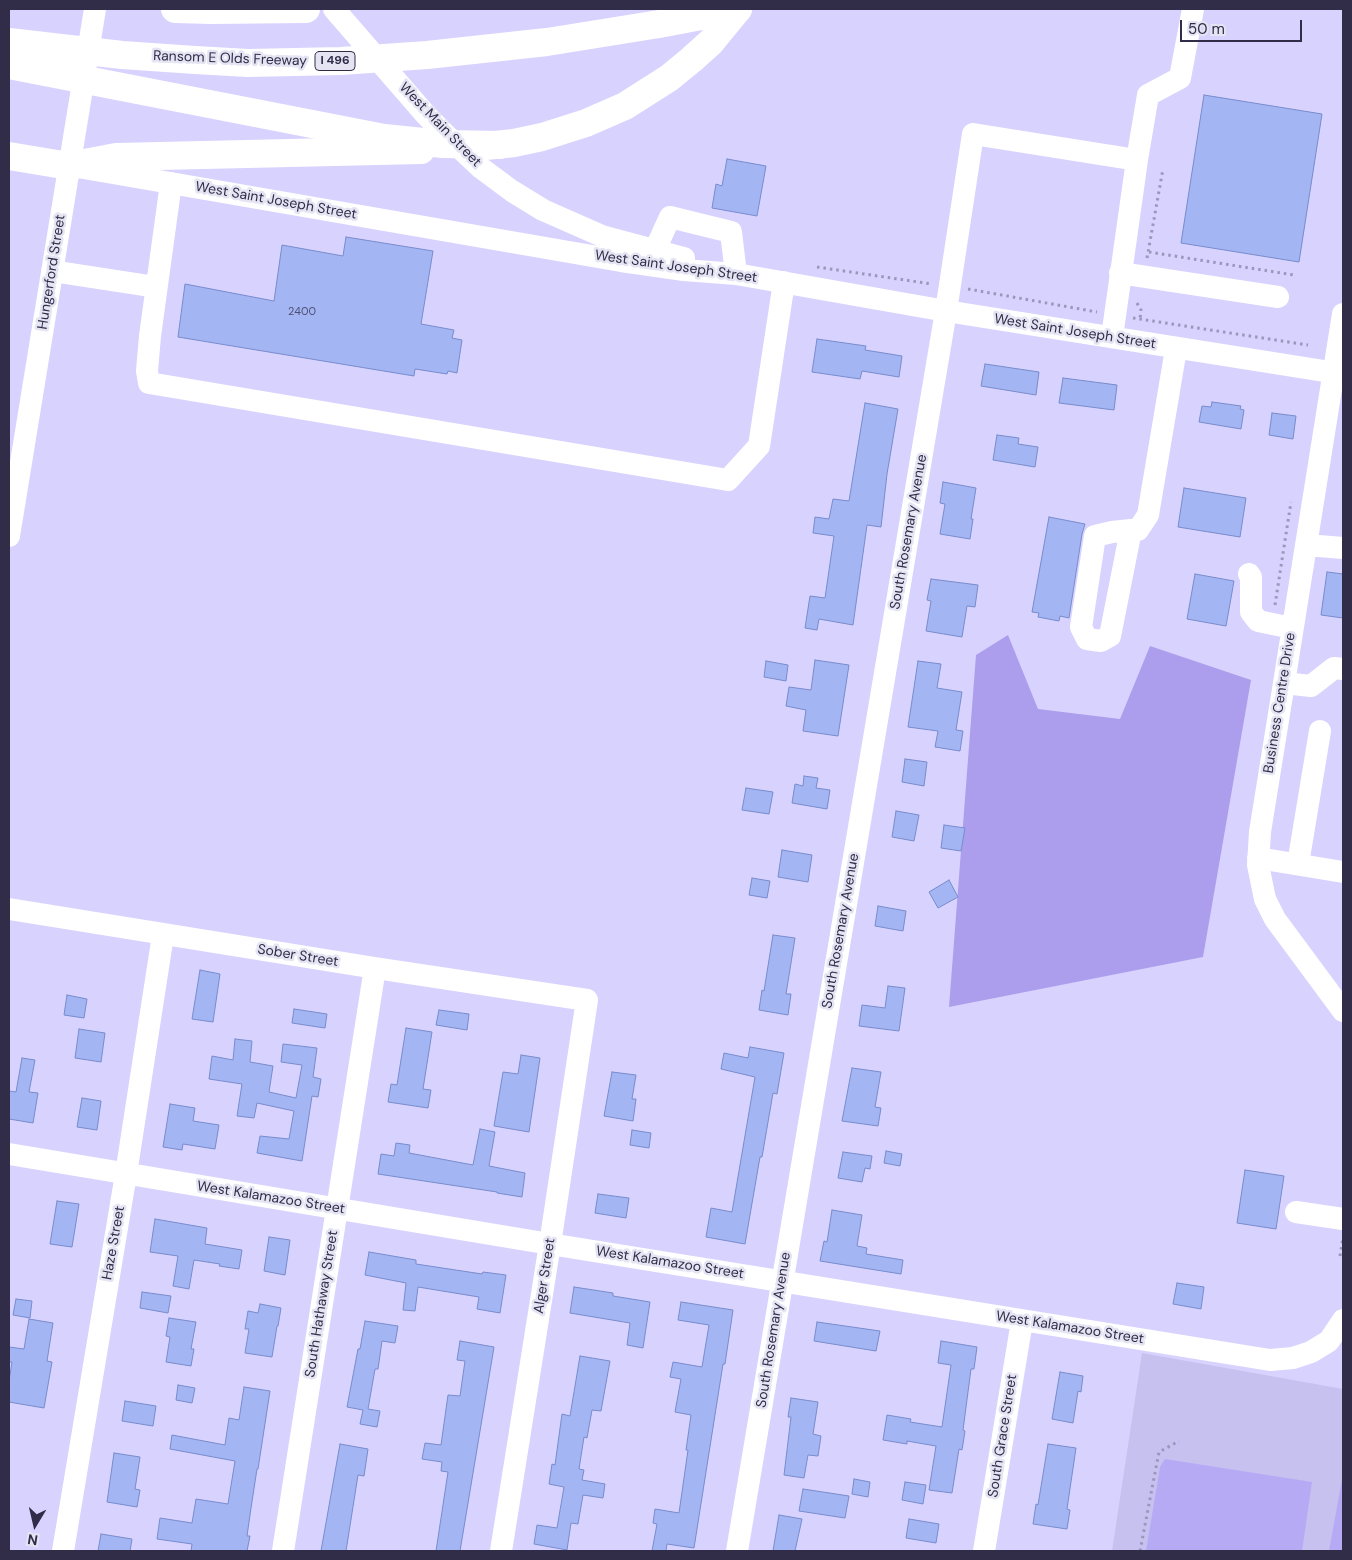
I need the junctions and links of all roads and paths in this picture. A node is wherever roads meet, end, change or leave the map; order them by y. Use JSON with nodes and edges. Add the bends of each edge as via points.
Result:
{"nodes":[{"id":1,"x":96,"y":9,"type":"edge"},
{"id":2,"x":175,"y":9,"type":"edge"},
{"id":3,"x":306,"y":9,"type":"edge"},
{"id":4,"x":334,"y":9,"type":"edge"},
{"id":5,"x":738,"y":9,"type":"edge"},
{"id":6,"x":1193,"y":9,"type":"edge"},
{"id":7,"x":9,"y":42,"type":"edge"},
{"id":8,"x":9,"y":65,"type":"edge"},
{"id":9,"x":500,"y":145,"type":"junction"},
{"id":10,"x":9,"y":156,"type":"edge"},
{"id":11,"x":1137,"y":160,"type":"junction"},
{"id":12,"x":69,"y":166,"type":"junction"},
{"id":13,"x":1163,"y":169,"type":"dead end"},
{"id":14,"x":171,"y":183,"type":"junction"},
{"id":15,"x":654,"y":250,"type":"junction"},
{"id":16,"x":1149,"y":252,"type":"junction"},
{"id":17,"x":809,"y":266,"type":"dead end"},
{"id":18,"x":52,"y":271,"type":"junction"},
{"id":19,"x":1120,"y":273,"type":"junction"},
{"id":20,"x":736,"y":274,"type":"junction"},
{"id":21,"x":1294,"y":275,"type":"dead end"},
{"id":22,"x":1143,"y":276,"type":"junction"},
{"id":23,"x":784,"y":282,"type":"junction"},
{"id":24,"x":950,"y":286,"type":"junction"},
{"id":25,"x":156,"y":287,"type":"junction"},
{"id":26,"x":1278,"y":297,"type":"dead end"},
{"id":27,"x":946,"y":311,"type":"junction"},
{"id":28,"x":1343,"y":314,"type":"edge"},
{"id":29,"x":1114,"y":315,"type":"junction"},
{"id":30,"x":1140,"y":319,"type":"junction"},
{"id":31,"x":1112,"y":338,"type":"junction"},
{"id":32,"x":1308,"y":345,"type":"dead end"},
{"id":33,"x":1176,"y":349,"type":"junction"},
{"id":34,"x":1339,"y":374,"type":"edge"},
{"id":35,"x":1291,"y":502,"type":"dead end"},
{"id":36,"x":1131,"y":530,"type":"dead end"},
{"id":37,"x":9,"y":536,"type":"edge"},
{"id":38,"x":1306,"y":545,"type":"junction"},
{"id":39,"x":1343,"y":548,"type":"edge"},
{"id":40,"x":1249,"y":574,"type":"dead end"},
{"id":41,"x":1282,"y":626,"type":"junction"},
{"id":42,"x":1343,"y":669,"type":"edge"},
{"id":43,"x":1284,"y":683,"type":"junction"},
{"id":44,"x":1320,"y":731,"type":"dead end"},
{"id":45,"x":1258,"y":858,"type":"junction"},
{"id":46,"x":1298,"y":864,"type":"junction"},
{"id":47,"x":1343,"y":872,"type":"edge"},
{"id":48,"x":9,"y":909,"type":"edge"},
{"id":49,"x":163,"y":934,"type":"junction"},
{"id":50,"x":375,"y":968,"type":"junction"},
{"id":51,"x":587,"y":1000,"type":"joint"},
{"id":52,"x":1343,"y":1011,"type":"edge"},
{"id":53,"x":9,"y":1154,"type":"edge"},
{"id":54,"x":126,"y":1174,"type":"junction"},
{"id":55,"x":337,"y":1209,"type":"junction"},
{"id":56,"x":1296,"y":1212,"type":"dead end"},
{"id":57,"x":1343,"y":1219,"type":"edge"},
{"id":58,"x":1343,"y":1238,"type":"edge"},
{"id":59,"x":550,"y":1244,"type":"junction"},
{"id":60,"x":1340,"y":1256,"type":"dead end"},
{"id":61,"x":782,"y":1281,"type":"junction"},
{"id":62,"x":1343,"y":1320,"type":"edge"},
{"id":63,"x":1022,"y":1321,"type":"junction"},
{"id":64,"x":1179,"y":1442,"type":"dead end"},
{"id":65,"x":63,"y":1551,"type":"edge"},
{"id":66,"x":283,"y":1551,"type":"edge"},
{"id":67,"x":501,"y":1551,"type":"edge"},
{"id":68,"x":737,"y":1551,"type":"edge"},
{"id":69,"x":984,"y":1551,"type":"edge"},
{"id":70,"x":1140,"y":1551,"type":"edge"}],
"edges":[{"from":1,"to":12,"type":"street","name":"Hungerford Street"},
{"from":2,"to":3,"type":"main road"},
{"from":4,"to":15,"type":"street","name":"West Main Street","via":[[431,120],[496,179],[529,202],[564,220],[602,236]]},
{"from":5,"to":7,"type":"main road","name":"Ransom E Olds Freeway","number":"I 496","via":[[547,42],[384,59],[290,63],[194,60]]},
{"from":5,"to":9,"type":"main road","via":[[711,42],[691,60],[625,106],[566,130]]},
{"from":6,"to":11,"type":"street","via":[[1180,78],[1148,95]]},
{"from":8,"to":9,"type":"main road","via":[[384,138]]},
{"from":9,"to":12,"type":"main road","via":[[388,152],[116,157]]},
{"from":10,"to":12,"type":"main road","name":"West Saint Joseph Street"},
{"from":11,"to":19,"type":"street"},
{"from":11,"to":24,"type":"street","name":"South Rosemary Avenue","via":[[973,134]]},
{"from":12,"to":14,"type":"street","name":"West Saint Joseph Street"},
{"from":12,"to":18,"type":"street","name":"Hungerford Street"},
{"from":13,"to":16,"type":"path"},
{"from":14,"to":20,"type":"street","name":"West Saint Joseph Street","via":[[621,261]]},
{"from":14,"to":25,"type":"street"},
{"from":15,"to":20,"type":"street","name":"West Main Street"},
{"from":15,"to":20,"type":"street","via":[[670,217],[731,232]]},
{"from":16,"to":21,"type":"path"},
{"from":16,"to":22,"type":"path"},
{"from":17,"to":24,"type":"path"},
{"from":18,"to":25,"type":"street"},
{"from":18,"to":37,"type":"street","name":"Hungerford Street"},
{"from":19,"to":22,"type":"street"},
{"from":19,"to":29,"type":"street"},
{"from":20,"to":23,"type":"street","name":"West Saint Joseph Street"},
{"from":22,"to":26,"type":"street"},
{"from":22,"to":30,"type":"path","via":[[1137,303],[1141,310]]},
{"from":23,"to":25,"type":"street","via":[[760,446],[728,480],[149,383],[146,371]]},
{"from":23,"to":27,"type":"street","name":"West Saint Joseph Street"},
{"from":24,"to":27,"type":"street","name":"South Rosemary Avenue"},
{"from":24,"to":29,"type":"path"},
{"from":27,"to":31,"type":"street","name":"West Saint Joseph Street"},
{"from":27,"to":61,"type":"street","name":"South Rosemary Avenue"},
{"from":28,"to":34,"type":"street","name":"Business Centre Drive"},
{"from":29,"to":30,"type":"path"},
{"from":29,"to":31,"type":"street"},
{"from":30,"to":32,"type":"path"},
{"from":31,"to":33,"type":"street","name":"West Saint Joseph Street"},
{"from":33,"to":34,"type":"street","name":"West Saint Joseph Street"},
{"from":33,"to":36,"type":"street","via":[[1148,515],[1138,530]]},
{"from":34,"to":38,"type":"street","name":"Business Centre Drive"},
{"from":35,"to":41,"type":"path"},
{"from":38,"to":39,"type":"street"},
{"from":38,"to":41,"type":"street","name":"Business Centre Drive"},
{"from":40,"to":41,"type":"street","via":[[1251,612],[1258,621]]},
{"from":41,"to":43,"type":"street","name":"Business Centre Drive"},
{"from":42,"to":43,"type":"street","via":[[1334,668],[1311,686]]},
{"from":43,"to":45,"type":"street","name":"Business Centre Drive"},
{"from":44,"to":46,"type":"street"},
{"from":45,"to":46,"type":"street"},
{"from":45,"to":52,"type":"street","name":"Business Centre Drive","via":[[1265,898],[1275,919]]},
{"from":46,"to":47,"type":"street"},
{"from":48,"to":49,"type":"street","name":"Sober Street"},
{"from":49,"to":50,"type":"street","name":"Sober Street"},
{"from":49,"to":54,"type":"street","name":"Haze Street"},
{"from":50,"to":51,"type":"street","name":"Sober Street"},
{"from":50,"to":55,"type":"street","name":"South Hathaway Street"},
{"from":51,"to":59,"type":"street","name":"Alger Street"},
{"from":53,"to":54,"type":"street","name":"West Kalamazoo Street"},
{"from":54,"to":55,"type":"street","name":"West Kalamazoo Street"},
{"from":54,"to":65,"type":"street","name":"Haze Street"},
{"from":55,"to":59,"type":"street","name":"West Kalamazoo Street"},
{"from":55,"to":66,"type":"street","name":"South Hathaway Street"},
{"from":56,"to":57,"type":"street"},
{"from":58,"to":60,"type":"path"},
{"from":59,"to":61,"type":"street","name":"West Kalamazoo Street"},
{"from":59,"to":67,"type":"street","name":"Alger Street"},
{"from":61,"to":63,"type":"street","name":"West Kalamazoo Street"},
{"from":61,"to":68,"type":"street","name":"South Rosemary Avenue"},
{"from":62,"to":63,"type":"street","name":"West Kalamazoo Street","via":[[1329,1341],[1311,1352],[1270,1360]]},
{"from":63,"to":69,"type":"street","name":"South Grace Street"},
{"from":64,"to":70,"type":"path","via":[[1158,1452]]}]}
